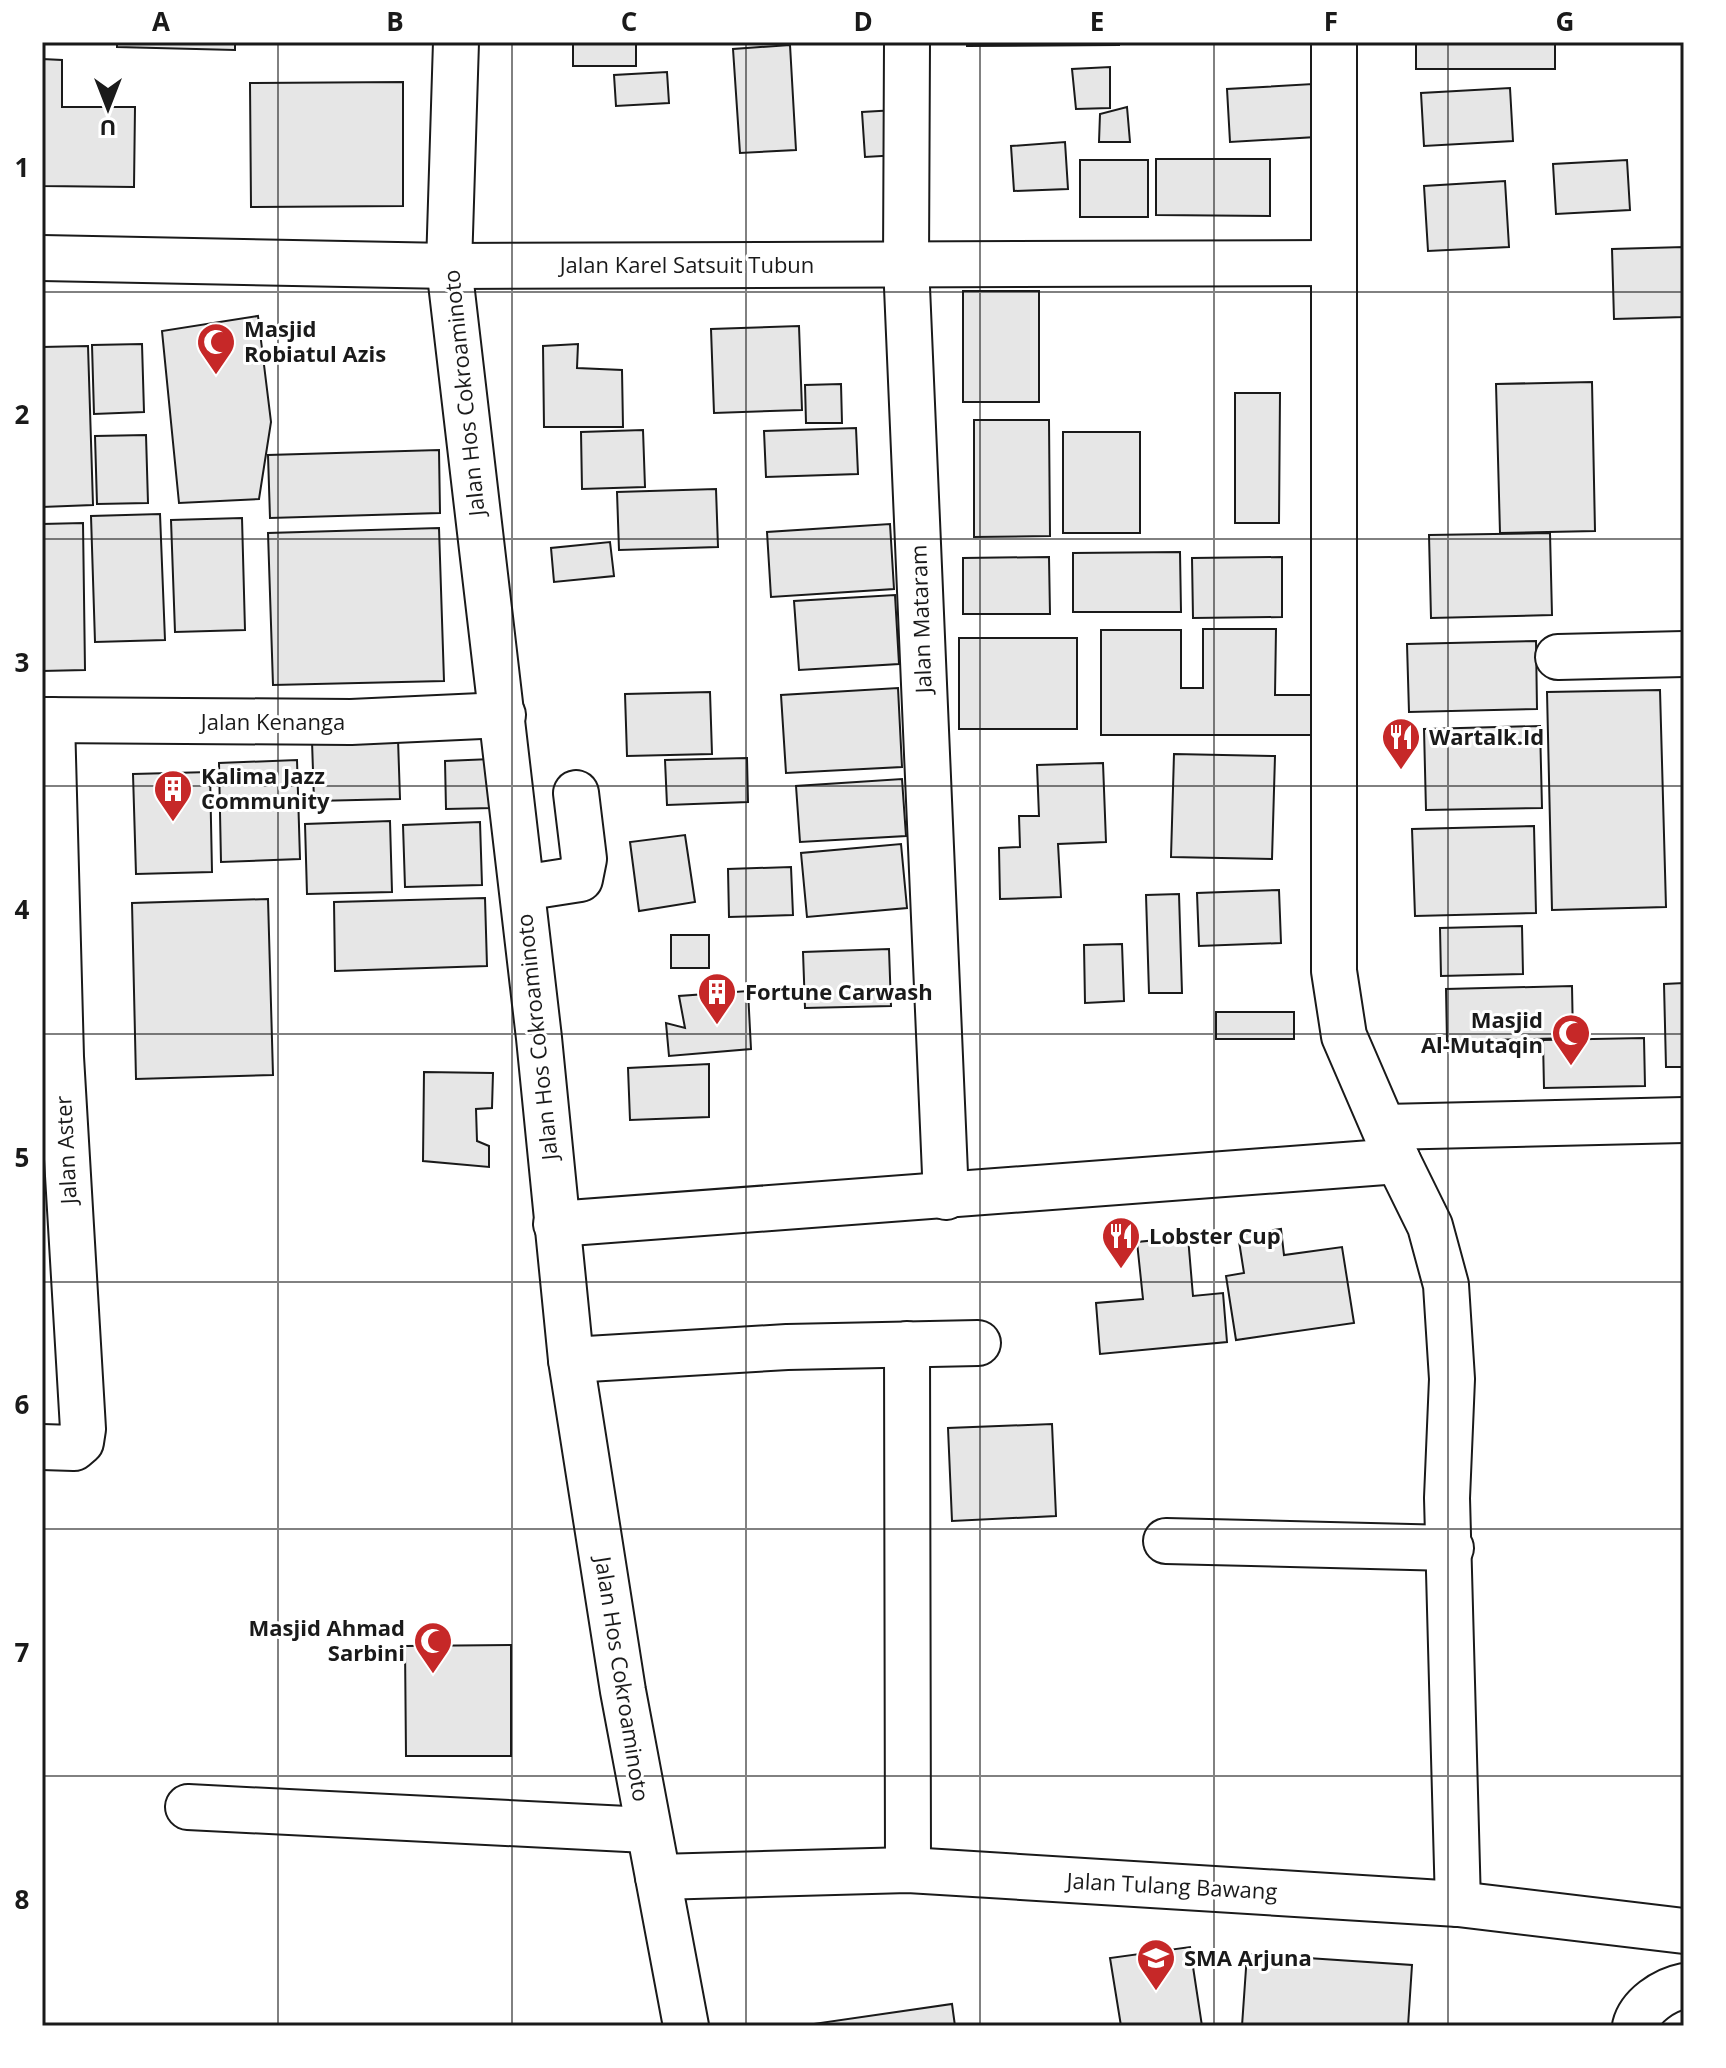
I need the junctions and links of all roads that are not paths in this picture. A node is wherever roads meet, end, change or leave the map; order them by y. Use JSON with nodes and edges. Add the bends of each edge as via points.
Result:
{"nodes":[{"id":1,"x":456,"y":42,"type":"edge"},
{"id":2,"x":907,"y":42,"type":"edge"},
{"id":3,"x":1334,"y":42,"type":"edge"},
{"id":4,"x":42,"y":258,"type":"edge"},
{"id":5,"x":1333,"y":263,"type":"junction"},
{"id":6,"x":906,"y":264,"type":"junction"},
{"id":7,"x":449,"y":266,"type":"junction"},
{"id":8,"x":1684,"y":654,"type":"edge"},
{"id":9,"x":1558,"y":657,"type":"dead end"},
{"id":10,"x":503,"y":715,"type":"junction"},
{"id":11,"x":47,"y":720,"type":"edge"},
{"id":12,"x":576,"y":793,"type":"dead end"},
{"id":13,"x":522,"y":888,"type":"junction"},
{"id":14,"x":51,"y":1057,"type":"edge"},
{"id":15,"x":1684,"y":1120,"type":"edge"},
{"id":16,"x":1391,"y":1144,"type":"junction"},
{"id":17,"x":946,"y":1197,"type":"junction"},
{"id":18,"x":556,"y":1224,"type":"junction"},
{"id":19,"x":978,"y":1343,"type":"dead end"},
{"id":20,"x":907,"y":1344,"type":"junction"},
{"id":21,"x":571,"y":1360,"type":"junction"},
{"id":22,"x":42,"y":1447,"type":"edge"},
{"id":23,"x":1166,"y":1541,"type":"dead end"},
{"id":24,"x":1451,"y":1548,"type":"junction"},
{"id":25,"x":188,"y":1807,"type":"dead end"},
{"id":26,"x":647,"y":1830,"type":"junction"},
{"id":27,"x":908,"y":1870,"type":"junction"},
{"id":28,"x":658,"y":1877,"type":"junction"},
{"id":29,"x":1458,"y":1904,"type":"junction"},
{"id":30,"x":1684,"y":1931,"type":"edge"},
{"id":31,"x":1684,"y":1986,"type":"edge"},
{"id":32,"x":686,"y":2026,"type":"edge"},
{"id":33,"x":1635,"y":2026,"type":"edge"}],
"edges":[{"from":1,"to":7,"type":"street","name":"Jalan Hos Cokroaminoto"},
{"from":2,"to":6,"type":"street","name":"Jalan Mataram"},
{"from":3,"to":5,"type":"street"},
{"from":4,"to":7,"type":"street","name":"Jalan Karel Satsuit Tubun"},
{"from":5,"to":6,"type":"street","name":"Jalan Karel Satsuit Tubun"},
{"from":5,"to":16,"type":"street","via":[[1334,971],[1344,1036]]},
{"from":6,"to":7,"type":"street","name":"Jalan Karel Satsuit Tubun"},
{"from":6,"to":17,"type":"street","name":"Jalan Mataram"},
{"from":7,"to":10,"type":"street","name":"Jalan Hos Cokroaminoto"},
{"from":8,"to":9,"type":"street"},
{"from":10,"to":11,"type":"street","name":"Jalan Kenanga","via":[[351,722]]},
{"from":10,"to":13,"type":"street","name":"Jalan Hos Cokroaminoto"},
{"from":11,"to":14,"type":"street","name":"Jalan Aster"},
{"from":12,"to":13,"type":"street","via":[[584,859],[580,879]]},
{"from":13,"to":18,"type":"street","name":"Jalan Hos Cokroaminoto"},
{"from":14,"to":22,"type":"street","name":"Jalan Aster","via":[[83,1429],[74,1448]]},
{"from":15,"to":16,"type":"street"},
{"from":16,"to":17,"type":"street"},
{"from":16,"to":24,"type":"street","via":[[1430,1226],[1446,1285],[1452,1379],[1447,1498]]},
{"from":17,"to":18,"type":"street"},
{"from":18,"to":21,"type":"street","name":"Jalan Hos Cokroaminoto"},
{"from":19,"to":20,"type":"street"},
{"from":20,"to":21,"type":"street"},
{"from":20,"to":27,"type":"street"},
{"from":21,"to":26,"type":"street","name":"Jalan Hos Cokroaminoto"},
{"from":23,"to":24,"type":"street"},
{"from":24,"to":29,"type":"street"},
{"from":25,"to":26,"type":"street"},
{"from":26,"to":28,"type":"street","name":"Jalan Hos Cokroaminoto"},
{"from":27,"to":28,"type":"street","name":"Jalan Tulang Bawang"},
{"from":27,"to":29,"type":"street","name":"Jalan Tulang Bawang"},
{"from":28,"to":32,"type":"street","name":"Jalan Hos Cokroaminoto"},
{"from":29,"to":30,"type":"street","name":"Jalan Tulang Bawang"},
{"from":31,"to":33,"type":"street","via":[[1655,1998]]}]}
